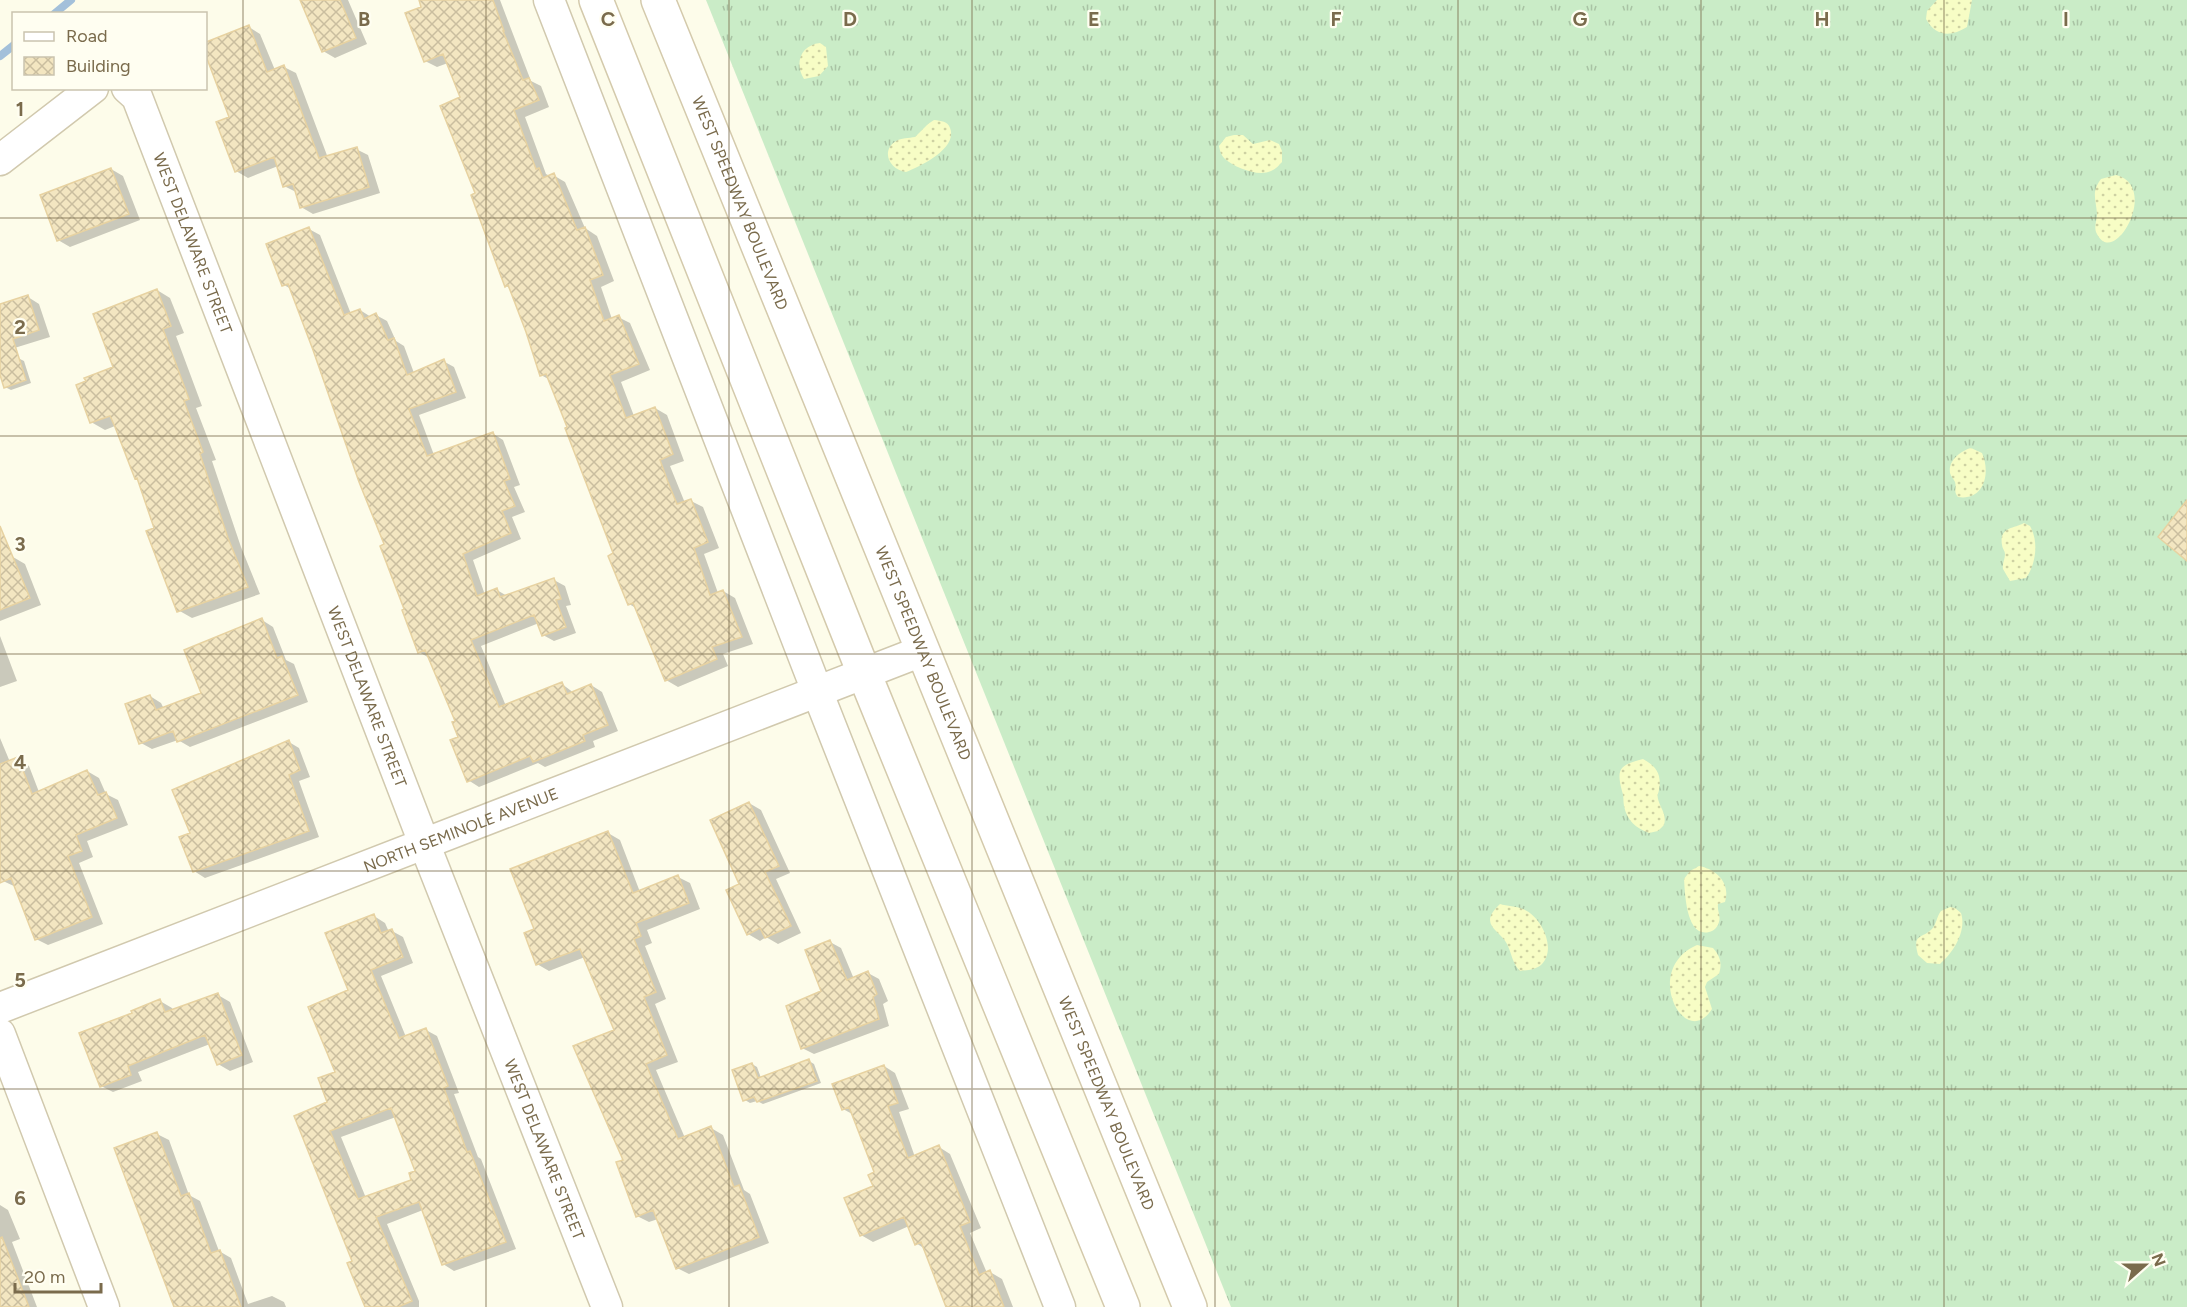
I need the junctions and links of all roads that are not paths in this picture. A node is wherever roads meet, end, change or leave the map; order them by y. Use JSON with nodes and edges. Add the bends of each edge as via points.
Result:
{"nodes":[{"id":1,"x":549,"y":0,"type":"edge"},
{"id":2,"x":596,"y":0,"type":"edge"},
{"id":3,"x":658,"y":0,"type":"edge"},
{"id":4,"x":90,"y":90,"type":"edge"},
{"id":5,"x":129,"y":90,"type":"edge"},
{"id":6,"x":0,"y":159,"type":"edge"},
{"id":7,"x":922,"y":651,"type":"junction"},
{"id":8,"x":864,"y":673,"type":"junction"},
{"id":9,"x":817,"y":692,"type":"junction"},
{"id":10,"x":424,"y":843,"type":"junction"},
{"id":11,"x":0,"y":1008,"type":"edge"},
{"id":12,"x":0,"y":1034,"type":"edge"},
{"id":13,"x":104,"y":1307,"type":"edge"},
{"id":14,"x":607,"y":1307,"type":"edge"},
{"id":15,"x":1059,"y":1307,"type":"edge"},
{"id":16,"x":1123,"y":1307,"type":"edge"},
{"id":17,"x":1190,"y":1307,"type":"edge"}],
"edges":[{"from":1,"to":9,"type":"street"},
{"from":2,"to":8,"type":"main road"},
{"from":3,"to":7,"type":"main road","name":"WEST SPEEDWAY BOULEVARD"},
{"from":4,"to":6,"type":"street"},
{"from":5,"to":10,"type":"street","name":"WEST DELAWARE STREET","via":[[136,97]]},
{"from":7,"to":8,"type":"street","name":"NORTH SEMINOLE AVENUE"},
{"from":7,"to":17,"type":"main road","name":"WEST SPEEDWAY BOULEVARD"},
{"from":8,"to":9,"type":"street","name":"NORTH SEMINOLE AVENUE"},
{"from":8,"to":16,"type":"main road"},
{"from":9,"to":10,"type":"street","name":"NORTH SEMINOLE AVENUE"},
{"from":9,"to":15,"type":"street"},
{"from":10,"to":11,"type":"street","name":"NORTH SEMINOLE AVENUE"},
{"from":10,"to":14,"type":"street","name":"WEST DELAWARE STREET"},
{"from":12,"to":13,"type":"street"}]}
